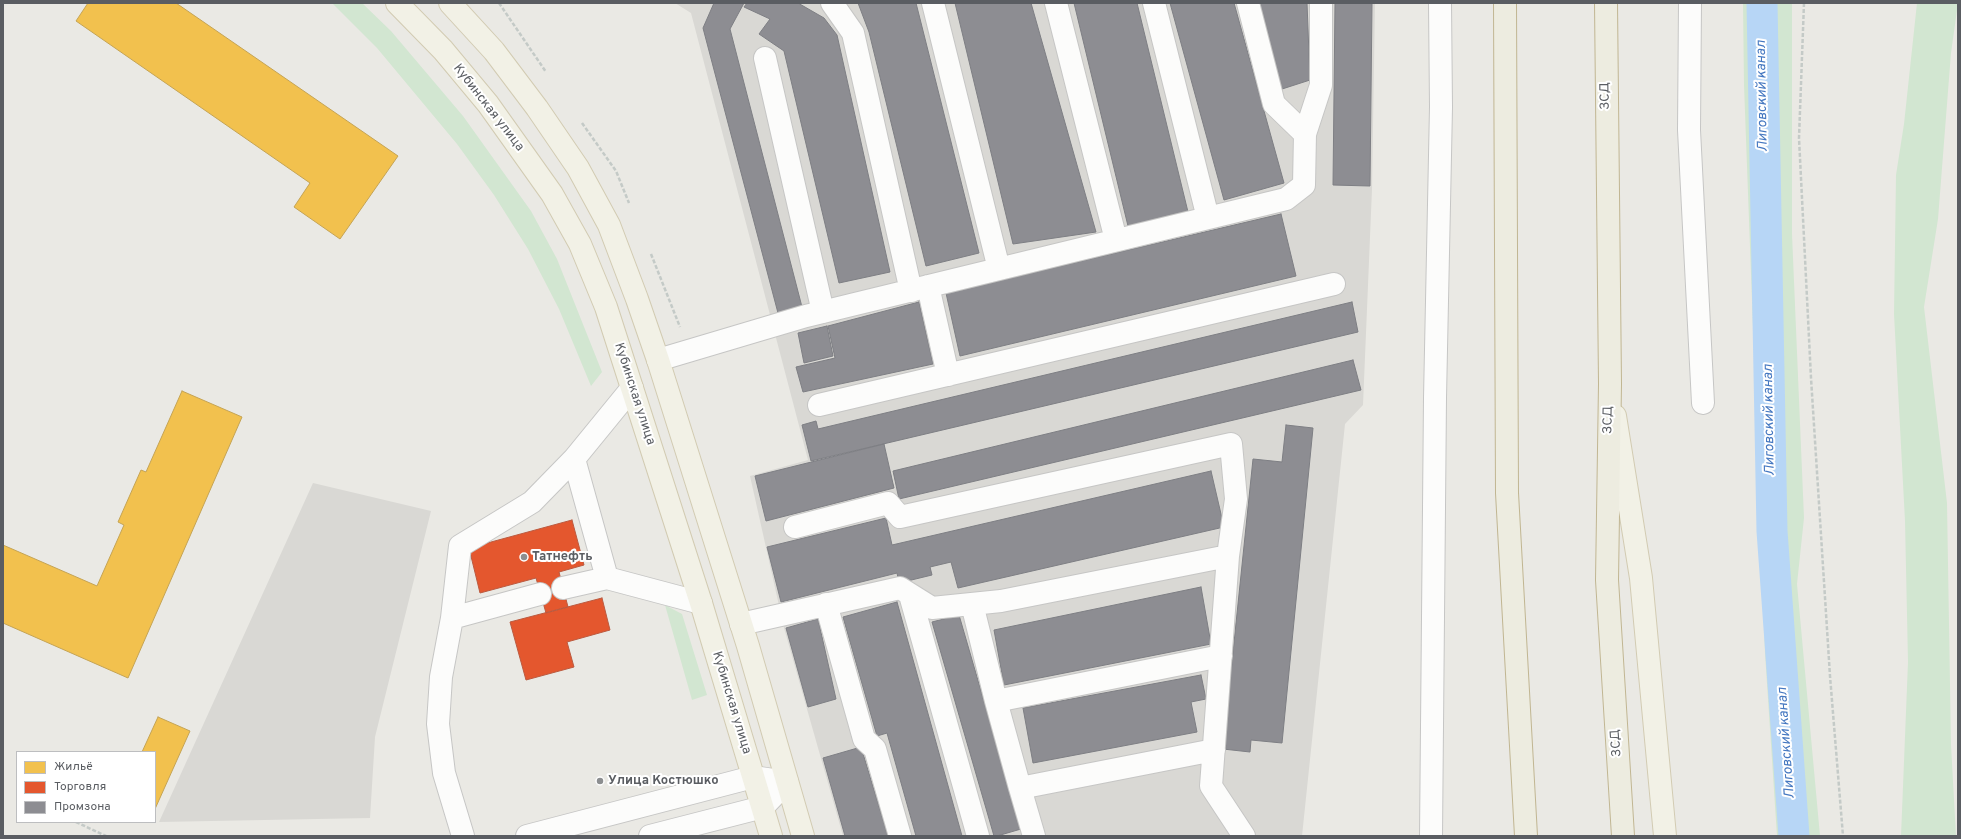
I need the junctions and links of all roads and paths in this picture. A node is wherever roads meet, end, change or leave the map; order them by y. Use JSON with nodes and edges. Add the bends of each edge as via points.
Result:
{"nodes":[{"id":1,"x":397,"y":3,"type":"edge"},
{"id":2,"x":450,"y":3,"type":"edge"},
{"id":3,"x":832,"y":3,"type":"edge"},
{"id":4,"x":934,"y":3,"type":"edge"},
{"id":5,"x":1056,"y":3,"type":"edge"},
{"id":6,"x":1154,"y":3,"type":"edge"},
{"id":7,"x":1248,"y":3,"type":"edge"},
{"id":8,"x":1322,"y":3,"type":"edge"},
{"id":9,"x":1440,"y":3,"type":"edge"},
{"id":10,"x":1505,"y":3,"type":"edge"},
{"id":11,"x":1606,"y":3,"type":"edge"},
{"id":12,"x":1690,"y":3,"type":"edge"},
{"id":13,"x":1804,"y":3,"type":"edge"},
{"id":14,"x":765,"y":58,"type":"dead end"},
{"id":15,"x":1305,"y":134,"type":"junction"},
{"id":16,"x":1208,"y":218,"type":"junction"},
{"id":17,"x":1116,"y":240,"type":"junction"},
{"id":18,"x":999,"y":269,"type":"junction"},
{"id":19,"x":1334,"y":284,"type":"dead end"},
{"id":20,"x":919,"y":288,"type":"junction"},
{"id":21,"x":823,"y":312,"type":"junction"},
{"id":22,"x":658,"y":360,"type":"junction"},
{"id":23,"x":948,"y":375,"type":"junction"},
{"id":24,"x":1610,"y":384,"type":"junction"},
{"id":25,"x":632,"y":388,"type":"junction"},
{"id":26,"x":1703,"y":403,"type":"dead end"},
{"id":27,"x":819,"y":405,"type":"dead end"},
{"id":28,"x":574,"y":460,"type":"junction"},
{"id":29,"x":795,"y":527,"type":"dead end"},
{"id":30,"x":1228,"y":556,"type":"junction"},
{"id":31,"x":607,"y":578,"type":"junction"},
{"id":32,"x":563,"y":588,"type":"dead end"},
{"id":33,"x":540,"y":594,"type":"dead end"},
{"id":34,"x":910,"y":594,"type":"junction"},
{"id":35,"x":701,"y":603,"type":"junction"},
{"id":36,"x":826,"y":604,"type":"junction"},
{"id":37,"x":972,"y":604,"type":"junction"},
{"id":38,"x":452,"y":618,"type":"junction"},
{"id":39,"x":741,"y":624,"type":"junction"},
{"id":40,"x":1221,"y":656,"type":"junction"},
{"id":41,"x":996,"y":701,"type":"junction"},
{"id":42,"x":1214,"y":750,"type":"junction"},
{"id":43,"x":754,"y":777,"type":"junction"},
{"id":44,"x":787,"y":782,"type":"junction"},
{"id":45,"x":1020,"y":788,"type":"junction"},
{"id":46,"x":763,"y":807,"type":"junction"},
{"id":47,"x":78,"y":823,"type":"edge"},
{"id":48,"x":106,"y":836,"type":"edge"},
{"id":49,"x":463,"y":836,"type":"edge"},
{"id":50,"x":527,"y":836,"type":"edge"},
{"id":51,"x":650,"y":836,"type":"edge"},
{"id":52,"x":771,"y":836,"type":"edge"},
{"id":53,"x":803,"y":836,"type":"edge"},
{"id":54,"x":900,"y":836,"type":"edge"},
{"id":55,"x":978,"y":836,"type":"edge"},
{"id":56,"x":1034,"y":836,"type":"edge"},
{"id":57,"x":1244,"y":836,"type":"edge"},
{"id":58,"x":1431,"y":836,"type":"edge"},
{"id":59,"x":1526,"y":836,"type":"edge"},
{"id":60,"x":1623,"y":836,"type":"edge"},
{"id":61,"x":1665,"y":836,"type":"edge"},
{"id":62,"x":1843,"y":836,"type":"edge"}],
"edges":[{"from":1,"to":25,"type":"main road","name":"Кубинская улица","via":[[443,50],[488,104],[552,194],[580,244],[606,307]]},
{"from":2,"to":22,"type":"main road","via":[[494,51],[578,168],[609,225],[638,299]]},
{"from":3,"to":20,"type":"street","via":[[853,33]]},
{"from":4,"to":18,"type":"street"},
{"from":5,"to":17,"type":"street"},
{"from":6,"to":16,"type":"street"},
{"from":7,"to":15,"type":"street","via":[[1274,104]]},
{"from":8,"to":15,"type":"street","via":[[1321,85]]},
{"from":9,"to":58,"type":"street","via":[[1441,107],[1435,398]]},
{"from":10,"to":59,"type":"highway","via":[[1508,493]]},
{"from":11,"to":24,"type":"highway","name":"ЗСД"},
{"from":12,"to":26,"type":"street","via":[[1689,130]]},
{"from":13,"to":62,"type":"path","via":[[1799,138],[1811,378]]},
{"from":14,"to":21,"type":"street"},
{"from":15,"to":16,"type":"street","via":[[1304,185],[1286,199]]},
{"from":16,"to":17,"type":"street"},
{"from":17,"to":18,"type":"street"},
{"from":18,"to":20,"type":"street"},
{"from":19,"to":23,"type":"street"},
{"from":20,"to":21,"type":"street"},
{"from":20,"to":23,"type":"street"},
{"from":21,"to":22,"type":"street"},
{"from":22,"to":39,"type":"main road"},
{"from":23,"to":27,"type":"street"},
{"from":24,"to":60,"type":"highway","name":"ЗСД","via":[[1607,580]]},
{"from":24,"to":61,"type":"main road","via":[[1641,578]]},
{"from":25,"to":28,"type":"street"},
{"from":25,"to":35,"type":"main road","name":"Кубинская улица"},
{"from":28,"to":31,"type":"street"},
{"from":28,"to":38,"type":"street","via":[[532,502],[460,546]]},
{"from":29,"to":30,"type":"street","via":[[888,504],[900,517],[1231,444],[1236,499]]},
{"from":30,"to":37,"type":"street","via":[[1001,602]]},
{"from":30,"to":40,"type":"street"},
{"from":31,"to":32,"type":"street"},
{"from":31,"to":35,"type":"street"},
{"from":33,"to":38,"type":"street"},
{"from":34,"to":36,"type":"street","via":[[900,588]]},
{"from":34,"to":37,"type":"street","via":[[932,608]]},
{"from":34,"to":55,"type":"street"},
{"from":35,"to":43,"type":"main road","name":"Кубинская улица"},
{"from":36,"to":39,"type":"street"},
{"from":36,"to":54,"type":"street","via":[[864,739],[875,749]]},
{"from":37,"to":41,"type":"street"},
{"from":38,"to":49,"type":"street","via":[[441,677],[438,724],[444,773]]},
{"from":39,"to":44,"type":"main road"},
{"from":40,"to":41,"type":"street"},
{"from":40,"to":42,"type":"street"},
{"from":41,"to":45,"type":"street"},
{"from":42,"to":45,"type":"street"},
{"from":42,"to":57,"type":"street","via":[[1211,786]]},
{"from":43,"to":44,"type":"street"},
{"from":43,"to":46,"type":"main road","name":"Кубинская улица"},
{"from":43,"to":50,"type":"street"},
{"from":44,"to":46,"type":"street"},
{"from":44,"to":53,"type":"main road"},
{"from":45,"to":56,"type":"street"},
{"from":46,"to":51,"type":"street"},
{"from":46,"to":52,"type":"main road","name":"Кубинская улица"},
{"from":47,"to":48,"type":"path"}]}
